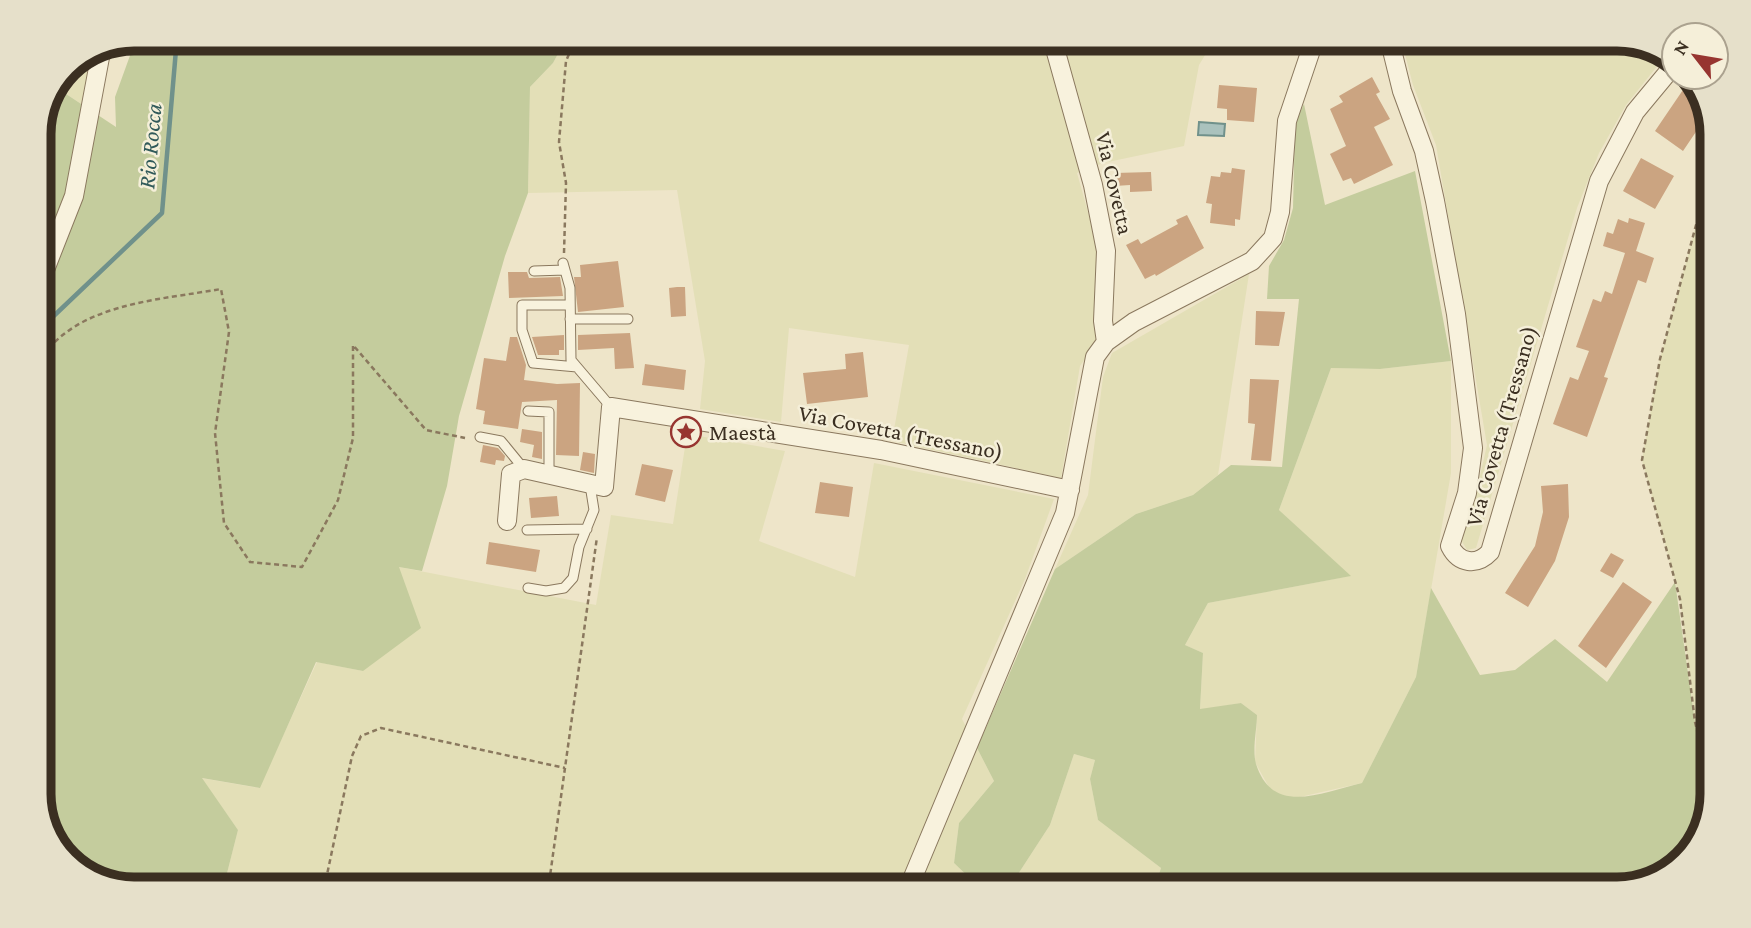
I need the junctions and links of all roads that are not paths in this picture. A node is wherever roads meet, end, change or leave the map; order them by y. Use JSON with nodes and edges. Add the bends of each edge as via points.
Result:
{"nodes":[{"id":1,"x":1056,"y":51,"type":"edge"},
{"id":2,"x":1311,"y":51,"type":"edge"},
{"id":3,"x":1392,"y":51,"type":"edge"},
{"id":4,"x":100,"y":58,"type":"edge"},
{"id":5,"x":1660,"y":82,"type":"edge"},
{"id":6,"x":51,"y":254,"type":"edge"},
{"id":7,"x":534,"y":271,"type":"dead end"},
{"id":8,"x":570,"y":304,"type":"junction"},
{"id":9,"x":570,"y":319,"type":"junction"},
{"id":10,"x":628,"y":319,"type":"dead end"},
{"id":11,"x":1106,"y":342,"type":"junction"},
{"id":12,"x":577,"y":368,"type":"junction"},
{"id":13,"x":611,"y":407,"type":"junction"},
{"id":14,"x":527,"y":411,"type":"dead end"},
{"id":15,"x":480,"y":437,"type":"dead end"},
{"id":16,"x":524,"y":469,"type":"junction"},
{"id":17,"x":548,"y":475,"type":"junction"},
{"id":18,"x":590,"y":485,"type":"junction"},
{"id":19,"x":1070,"y":490,"type":"junction"},
{"id":20,"x":507,"y":521,"type":"dead end"},
{"id":21,"x":587,"y":529,"type":"junction"},
{"id":22,"x":527,"y":530,"type":"dead end"},
{"id":23,"x":528,"y":588,"type":"dead end"},
{"id":24,"x":913,"y":877,"type":"edge"}],
"edges":[{"from":1,"to":11,"type":"street","name":"Via Covetta","via":[[1093,185],[1106,251]]},
{"from":2,"to":11,"type":"street","via":[[1287,121],[1280,212],[1273,238],[1252,261],[1134,322]]},
{"from":3,"to":5,"type":"street","name":"Via Covetta (Tressano)","via":[[1424,151],[1456,314],[1473,447],[1467,493],[1450,546],[1458,557],[1474,562],[1490,552],[1599,181],[1635,112]]},
{"from":4,"to":6,"type":"street","via":[[74,196]]},
{"from":7,"to":8,"type":"lane","via":[[564,267]]},
{"from":8,"to":9,"type":"lane"},
{"from":8,"to":12,"type":"lane","via":[[522,305],[522,330],[533,363]]},
{"from":9,"to":10,"type":"lane"},
{"from":9,"to":12,"type":"lane","via":[[571,360]]},
{"from":11,"to":19,"type":"street","via":[[1091,372]]},
{"from":12,"to":13,"type":"lane"},
{"from":13,"to":18,"type":"street","via":[[604,487]]},
{"from":13,"to":19,"type":"street","name":"Via Covetta (Tressano)","via":[[881,450]]},
{"from":14,"to":17,"type":"lane","via":[[549,412]]},
{"from":15,"to":16,"type":"lane","via":[[501,441]]},
{"from":16,"to":17,"type":"street"},
{"from":16,"to":20,"type":"street","via":[[511,474]]},
{"from":17,"to":18,"type":"street"},
{"from":18,"to":21,"type":"lane","via":[[594,510]]},
{"from":19,"to":24,"type":"street","via":[[1065,513]]},
{"from":21,"to":22,"type":"lane"},
{"from":21,"to":23,"type":"lane","via":[[573,578],[564,588]]}]}
